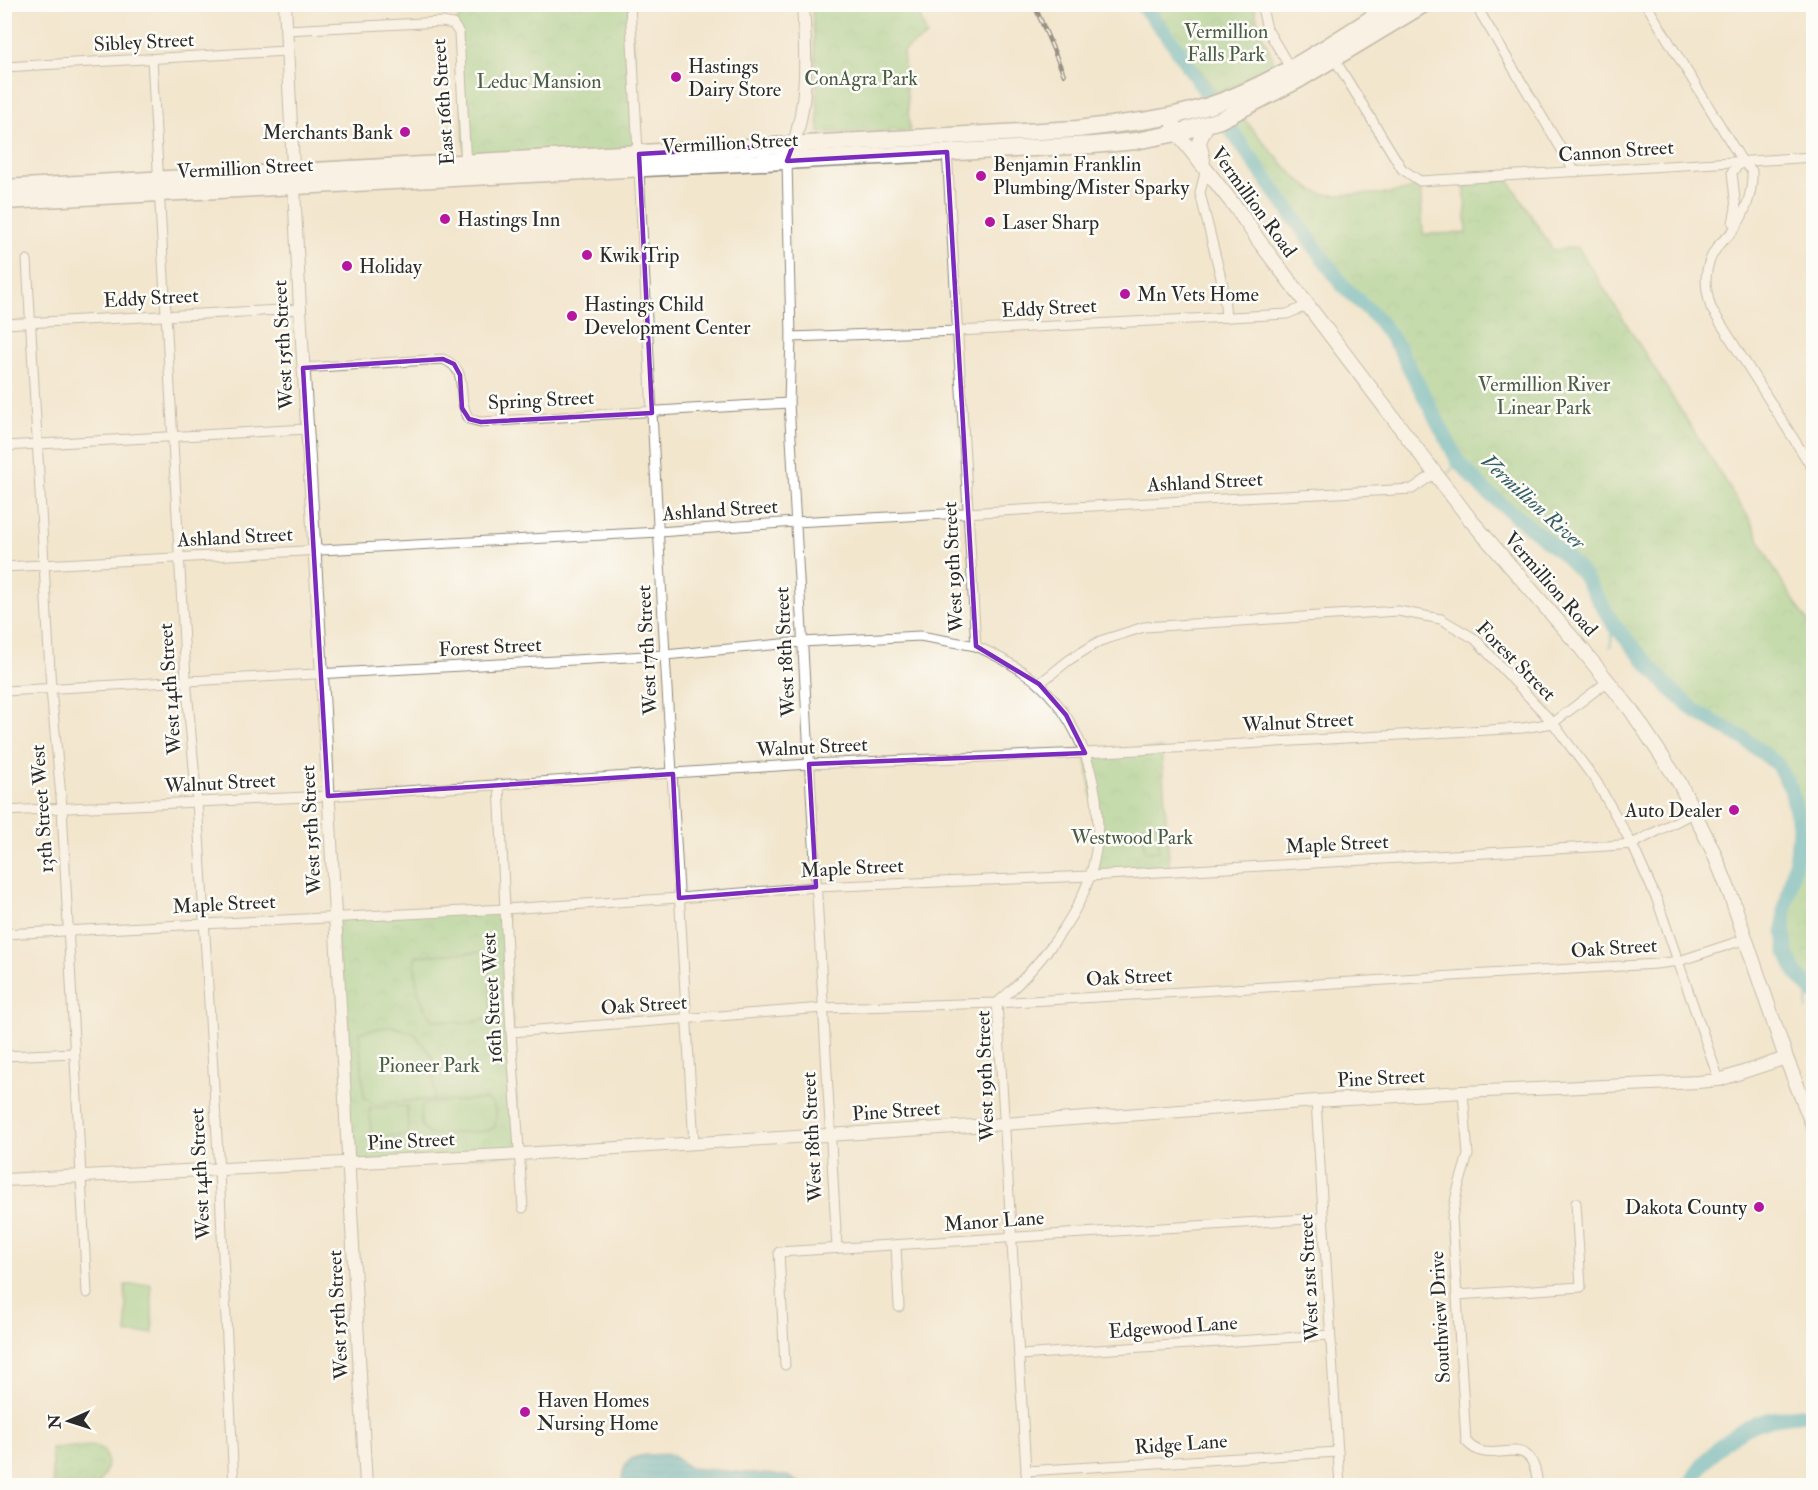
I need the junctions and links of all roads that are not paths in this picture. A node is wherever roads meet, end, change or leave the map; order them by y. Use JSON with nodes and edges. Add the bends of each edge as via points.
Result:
{"nodes":[{"id":1,"x":285,"y":4,"type":"edge"},
{"id":2,"x":630,"y":4,"type":"edge"},
{"id":3,"x":803,"y":4,"type":"edge"},
{"id":4,"x":1261,"y":4,"type":"edge"},
{"id":5,"x":1395,"y":4,"type":"edge"},
{"id":6,"x":1424,"y":4,"type":"edge"},
{"id":7,"x":1475,"y":4,"type":"edge"},
{"id":8,"x":1646,"y":4,"type":"edge"},
{"id":9,"x":286,"y":30,"type":"junction"},
{"id":10,"x":286,"y":51,"type":"junction"},
{"id":11,"x":1331,"y":52,"type":"junction"},
{"id":12,"x":152,"y":59,"type":"junction"},
{"id":13,"x":4,"y":67,"type":"edge"},
{"id":14,"x":1294,"y":74,"type":"junction"},
{"id":15,"x":1243,"y":101,"type":"junction"},
{"id":16,"x":1171,"y":116,"type":"junction"},
{"id":17,"x":1206,"y":126,"type":"junction"},
{"id":18,"x":1177,"y":133,"type":"junction"},
{"id":19,"x":947,"y":144,"type":"junction"},
{"id":20,"x":793,"y":145,"type":"junction"},
{"id":21,"x":1814,"y":157,"type":"edge"},
{"id":22,"x":787,"y":161,"type":"junction"},
{"id":23,"x":1743,"y":161,"type":"junction"},
{"id":24,"x":639,"y":162,"type":"junction"},
{"id":25,"x":1206,"y":168,"type":"junction"},
{"id":26,"x":466,"y":170,"type":"junction"},
{"id":27,"x":1575,"y":171,"type":"junction"},
{"id":28,"x":294,"y":179,"type":"junction"},
{"id":29,"x":158,"y":186,"type":"junction"},
{"id":30,"x":4,"y":188,"type":"edge"},
{"id":31,"x":4,"y":201,"type":"edge"},
{"id":32,"x":1732,"y":232,"type":"junction"},
{"id":33,"x":27,"y":260,"type":"dead end"},
{"id":34,"x":1306,"y":306,"type":"junction"},
{"id":35,"x":300,"y":309,"type":"junction"},
{"id":36,"x":166,"y":316,"type":"junction"},
{"id":37,"x":1226,"y":316,"type":"junction"},
{"id":38,"x":32,"y":322,"type":"junction"},
{"id":39,"x":4,"y":324,"type":"edge"},
{"id":40,"x":958,"y":331,"type":"junction"},
{"id":41,"x":791,"y":337,"type":"junction"},
{"id":42,"x":303,"y":368,"type":"junction"},
{"id":43,"x":789,"y":403,"type":"junction"},
{"id":44,"x":652,"y":413,"type":"junction"},
{"id":45,"x":307,"y":429,"type":"junction"},
{"id":46,"x":174,"y":436,"type":"junction"},
{"id":47,"x":38,"y":444,"type":"junction"},
{"id":48,"x":4,"y":446,"type":"edge"},
{"id":49,"x":1814,"y":471,"type":"edge"},
{"id":50,"x":1434,"y":474,"type":"junction"},
{"id":51,"x":968,"y":514,"type":"junction"},
{"id":52,"x":795,"y":522,"type":"junction"},
{"id":53,"x":659,"y":532,"type":"junction"},
{"id":54,"x":315,"y":551,"type":"junction"},
{"id":55,"x":180,"y":558,"type":"junction"},
{"id":56,"x":44,"y":565,"type":"junction"},
{"id":57,"x":4,"y":567,"type":"edge"},
{"id":58,"x":802,"y":642,"type":"junction"},
{"id":59,"x":975,"y":646,"type":"junction"},
{"id":60,"x":665,"y":655,"type":"junction"},
{"id":61,"x":322,"y":675,"type":"junction"},
{"id":62,"x":186,"y":680,"type":"junction"},
{"id":63,"x":1608,"y":681,"type":"junction"},
{"id":64,"x":1039,"y":684,"type":"junction"},
{"id":65,"x":51,"y":689,"type":"junction"},
{"id":66,"x":4,"y":691,"type":"edge"},
{"id":67,"x":1553,"y":723,"type":"junction"},
{"id":68,"x":1085,"y":753,"type":"junction"},
{"id":69,"x":809,"y":764,"type":"junction"},
{"id":70,"x":673,"y":774,"type":"junction"},
{"id":71,"x":499,"y":786,"type":"junction"},
{"id":72,"x":328,"y":796,"type":"junction"},
{"id":73,"x":197,"y":801,"type":"junction"},
{"id":74,"x":62,"y":808,"type":"junction"},
{"id":75,"x":4,"y":811,"type":"edge"},
{"id":76,"x":1695,"y":812,"type":"junction"},
{"id":77,"x":1632,"y":843,"type":"junction"},
{"id":78,"x":1090,"y":876,"type":"junction"},
{"id":79,"x":816,"y":886,"type":"junction"},
{"id":80,"x":679,"y":898,"type":"junction"},
{"id":81,"x":505,"y":909,"type":"junction"},
{"id":82,"x":335,"y":916,"type":"junction"},
{"id":83,"x":204,"y":923,"type":"junction"},
{"id":84,"x":68,"y":931,"type":"junction"},
{"id":85,"x":4,"y":934,"type":"edge"},
{"id":86,"x":1746,"y":939,"type":"junction"},
{"id":87,"x":1678,"y":961,"type":"junction"},
{"id":88,"x":997,"y":1003,"type":"junction"},
{"id":89,"x":823,"y":1008,"type":"junction"},
{"id":90,"x":686,"y":1020,"type":"junction"},
{"id":91,"x":511,"y":1032,"type":"junction"},
{"id":92,"x":75,"y":1053,"type":"junction"},
{"id":93,"x":4,"y":1056,"type":"edge"},
{"id":94,"x":1786,"y":1058,"type":"junction"},
{"id":95,"x":1719,"y":1080,"type":"junction"},
{"id":96,"x":1463,"y":1092,"type":"junction"},
{"id":97,"x":1316,"y":1101,"type":"junction"},
{"id":98,"x":1004,"y":1124,"type":"junction"},
{"id":99,"x":1814,"y":1128,"type":"edge"},
{"id":100,"x":830,"y":1135,"type":"junction"},
{"id":101,"x":694,"y":1144,"type":"junction"},
{"id":102,"x":520,"y":1154,"type":"junction"},
{"id":103,"x":349,"y":1163,"type":"junction"},
{"id":104,"x":219,"y":1171,"type":"junction"},
{"id":105,"x":81,"y":1176,"type":"junction"},
{"id":106,"x":4,"y":1180,"type":"edge"},
{"id":107,"x":1576,"y":1203,"type":"dead end"},
{"id":108,"x":523,"y":1208,"type":"dead end"},
{"id":109,"x":1323,"y":1218,"type":"junction"},
{"id":110,"x":1010,"y":1238,"type":"junction"},
{"id":111,"x":896,"y":1245,"type":"junction"},
{"id":112,"x":837,"y":1248,"type":"junction"},
{"id":113,"x":87,"y":1293,"type":"dead end"},
{"id":114,"x":1456,"y":1295,"type":"junction"},
{"id":115,"x":899,"y":1307,"type":"dead end"},
{"id":116,"x":1330,"y":1335,"type":"junction"},
{"id":117,"x":1019,"y":1354,"type":"junction"},
{"id":118,"x":785,"y":1365,"type":"dead end"},
{"id":119,"x":1338,"y":1452,"type":"junction"},
{"id":120,"x":1026,"y":1472,"type":"junction"},
{"id":121,"x":234,"y":1485,"type":"edge"},
{"id":122,"x":366,"y":1485,"type":"edge"},
{"id":123,"x":1027,"y":1485,"type":"edge"},
{"id":124,"x":1340,"y":1485,"type":"edge"},
{"id":125,"x":1538,"y":1485,"type":"edge"}],
"edges":[{"from":1,"to":9,"type":"street","name":"West 15th Street"},
{"from":2,"to":24,"type":"street","name":"West 17th Street"},
{"from":3,"to":20,"type":"street","via":[[806,58],[802,112]]},
{"from":4,"to":14,"type":"street","via":[[1267,29]]},
{"from":5,"to":11,"type":"highway","name":"Vermillion Street"},
{"from":6,"to":11,"type":"highway","name":"Vermillion Street"},
{"from":7,"to":27,"type":"street"},
{"from":8,"to":23,"type":"street"},
{"from":9,"to":10,"type":"street","name":"West 15th Street"},
{"from":9,"to":26,"type":"street","name":"East 16th Street","via":[[453,24],[459,33]]},
{"from":10,"to":12,"type":"street","name":"Sibley Street"},
{"from":10,"to":28,"type":"street","name":"West 15th Street"},
{"from":11,"to":14,"type":"highway","name":"Vermillion Street"},
{"from":11,"to":27,"type":"street","name":"Cannon Street","via":[[1402,169],[1420,181]]},
{"from":12,"to":13,"type":"street","name":"Sibley Street"},
{"from":12,"to":29,"type":"street","name":"West 14th Street"},
{"from":14,"to":15,"type":"highway","name":"Vermillion Street"},
{"from":15,"to":16,"type":"highway","name":"Vermillion Street"},
{"from":15,"to":17,"type":"highway","name":"Vermillion Street"},
{"from":16,"to":18,"type":"main road","name":"Vermillion Road"},
{"from":16,"to":19,"type":"highway","name":"Vermillion Street"},
{"from":17,"to":18,"type":"highway","name":"Vermillion Street"},
{"from":17,"to":25,"type":"main road","via":[[1198,146]]},
{"from":18,"to":19,"type":"highway","name":"Vermillion Street","via":[[1093,145]]},
{"from":18,"to":25,"type":"main road","name":"Vermillion Road"},
{"from":19,"to":20,"type":"highway","name":"Vermillion Street"},
{"from":19,"to":22,"type":"highway","name":"Vermillion Street"},
{"from":19,"to":40,"type":"street","name":"West 19th Street"},
{"from":20,"to":22,"type":"street"},
{"from":20,"to":24,"type":"highway","name":"Vermillion Street"},
{"from":21,"to":23,"type":"street","name":"Cannon Street"},
{"from":22,"to":24,"type":"highway","name":"Vermillion Street"},
{"from":22,"to":41,"type":"street","name":"West 18th Street"},
{"from":23,"to":27,"type":"street","name":"Cannon Street"},
{"from":23,"to":32,"type":"street","via":[[1732,172],[1736,208]]},
{"from":23,"to":32,"type":"street","via":[[1752,171],[1753,181]]},
{"from":24,"to":26,"type":"highway","name":"Vermillion Street"},
{"from":24,"to":44,"type":"street","name":"West 17th Street"},
{"from":25,"to":34,"type":"main road","name":"Vermillion Road"},
{"from":25,"to":37,"type":"street","via":[[1200,193],[1223,286]]},
{"from":26,"to":28,"type":"highway","name":"Vermillion Street"},
{"from":28,"to":29,"type":"highway","name":"Vermillion Street"},
{"from":28,"to":35,"type":"street","name":"West 15th Street"},
{"from":29,"to":30,"type":"highway","name":"Vermillion Street"},
{"from":29,"to":31,"type":"highway","name":"Vermillion Street"},
{"from":29,"to":36,"type":"street","name":"West 14th Street"},
{"from":32,"to":49,"type":"street","via":[[1707,266],[1705,280],[1711,308]]},
{"from":33,"to":38,"type":"street","name":"13th Street West"},
{"from":34,"to":37,"type":"street","name":"Eddy Street","via":[[1287,314]]},
{"from":34,"to":50,"type":"main road","name":"Vermillion Road"},
{"from":35,"to":36,"type":"street","name":"Eddy Street"},
{"from":35,"to":42,"type":"street","name":"West 15th Street"},
{"from":36,"to":38,"type":"street","name":"Eddy Street"},
{"from":36,"to":46,"type":"street","name":"West 14th Street"},
{"from":37,"to":40,"type":"street","name":"Eddy Street"},
{"from":38,"to":39,"type":"street","name":"Eddy Street"},
{"from":38,"to":47,"type":"street","name":"13th Street West"},
{"from":40,"to":41,"type":"street","name":"Eddy Street"},
{"from":40,"to":51,"type":"street","name":"West 19th Street"},
{"from":41,"to":43,"type":"street","name":"West 18th Street"},
{"from":42,"to":44,"type":"street","name":"Spring Street","via":[[442,359],[454,364],[460,375],[462,408],[469,419],[481,422]]},
{"from":42,"to":45,"type":"street","name":"West 15th Street"},
{"from":43,"to":44,"type":"street","name":"Spring Street"},
{"from":43,"to":52,"type":"street","name":"West 18th Street"},
{"from":44,"to":53,"type":"street","name":"West 17th Street"},
{"from":45,"to":46,"type":"street"},
{"from":45,"to":54,"type":"street","name":"West 15th Street"},
{"from":46,"to":47,"type":"street"},
{"from":46,"to":55,"type":"street","name":"West 14th Street"},
{"from":47,"to":48,"type":"street"},
{"from":47,"to":56,"type":"street","name":"13th Street West"},
{"from":50,"to":51,"type":"street","name":"Ashland Street","via":[[1412,489]]},
{"from":50,"to":63,"type":"main road","name":"Vermillion Road"},
{"from":51,"to":52,"type":"street","name":"Ashland Street"},
{"from":51,"to":59,"type":"street","name":"West 19th Street"},
{"from":52,"to":53,"type":"street","name":"Ashland Street"},
{"from":52,"to":58,"type":"street","name":"West 18th Street"},
{"from":53,"to":54,"type":"street","name":"Ashland Street"},
{"from":53,"to":60,"type":"street","name":"West 17th Street"},
{"from":54,"to":55,"type":"street","name":"Ashland Street"},
{"from":54,"to":61,"type":"street","name":"West 15th Street"},
{"from":55,"to":56,"type":"street","name":"Ashland Street"},
{"from":55,"to":62,"type":"street","name":"West 14th Street"},
{"from":56,"to":57,"type":"street","name":"Ashland Street"},
{"from":56,"to":65,"type":"street","name":"13th Street West"},
{"from":58,"to":59,"type":"street","name":"Forest Street","via":[[920,636]]},
{"from":58,"to":60,"type":"street","name":"Forest Street"},
{"from":58,"to":69,"type":"street","name":"West 18th Street"},
{"from":59,"to":64,"type":"street","name":"West 19th Street","via":[[1009,662]]},
{"from":60,"to":61,"type":"street","name":"Forest Street"},
{"from":60,"to":70,"type":"street","name":"West 17th Street"},
{"from":61,"to":62,"type":"street","name":"Forest Street"},
{"from":61,"to":72,"type":"street","name":"West 15th Street"},
{"from":62,"to":65,"type":"street","name":"Forest Street"},
{"from":62,"to":73,"type":"street","name":"West 14th Street"},
{"from":63,"to":67,"type":"street","name":"Walnut Street"},
{"from":63,"to":76,"type":"main road","name":"Vermillion Road","via":[[1656,745]]},
{"from":64,"to":67,"type":"street","name":"Forest Street","via":[[1100,641],[1144,627],[1398,611],[1441,619],[1475,639]]},
{"from":64,"to":68,"type":"street","name":"West 19th Street","via":[[1065,715]]},
{"from":65,"to":66,"type":"street","name":"Forest Street"},
{"from":65,"to":74,"type":"street","name":"13th Street West"},
{"from":67,"to":68,"type":"street","name":"Walnut Street","via":[[1524,728]]},
{"from":67,"to":77,"type":"street","name":"Forest Street","via":[[1596,781]]},
{"from":68,"to":69,"type":"street","name":"Walnut Street"},
{"from":68,"to":78,"type":"street","name":"West 19th Street","via":[[1098,814]]},
{"from":69,"to":70,"type":"street","name":"Walnut Street"},
{"from":69,"to":79,"type":"street","name":"West 18th Street"},
{"from":70,"to":71,"type":"street","name":"Walnut Street"},
{"from":70,"to":80,"type":"street","name":"West 17th Street"},
{"from":71,"to":72,"type":"street","name":"Walnut Street"},
{"from":71,"to":81,"type":"street","name":"16th Street West"},
{"from":72,"to":73,"type":"street","name":"Walnut Street"},
{"from":72,"to":82,"type":"street","name":"West 15th Street"},
{"from":73,"to":74,"type":"street","name":"Walnut Street"},
{"from":73,"to":83,"type":"street","name":"West 14th Street"},
{"from":74,"to":75,"type":"street","name":"Walnut Street"},
{"from":74,"to":84,"type":"street","name":"13th Street West"},
{"from":76,"to":77,"type":"street","name":"Maple Street"},
{"from":76,"to":86,"type":"main road","name":"Vermillion Road"},
{"from":77,"to":78,"type":"street","name":"Maple Street"},
{"from":77,"to":87,"type":"street","name":"Forest Street"},
{"from":78,"to":79,"type":"street","name":"Maple Street"},
{"from":78,"to":88,"type":"street","name":"West 19th Street","via":[[1067,923],[1016,987]]},
{"from":79,"to":80,"type":"street","name":"Maple Street"},
{"from":79,"to":89,"type":"street","name":"West 18th Street"},
{"from":80,"to":81,"type":"street","name":"Maple Street"},
{"from":80,"to":90,"type":"street","name":"West 17th Street"},
{"from":81,"to":82,"type":"street","name":"Maple Street"},
{"from":81,"to":91,"type":"street","name":"16th Street West"},
{"from":82,"to":83,"type":"street","name":"Maple Street"},
{"from":82,"to":103,"type":"street","name":"West 15th Street"},
{"from":83,"to":84,"type":"street","name":"Maple Street"},
{"from":83,"to":104,"type":"street","name":"West 14th Street"},
{"from":84,"to":85,"type":"street","name":"Maple Street"},
{"from":84,"to":92,"type":"street","name":"13th Street West"},
{"from":86,"to":87,"type":"street","name":"Oak Street"},
{"from":86,"to":94,"type":"main road","name":"Vermillion Road"},
{"from":87,"to":88,"type":"street","name":"Oak Street"},
{"from":87,"to":95,"type":"street","name":"Forest Street"},
{"from":88,"to":89,"type":"street","name":"Oak Street"},
{"from":88,"to":98,"type":"street","name":"West 19th Street"},
{"from":89,"to":90,"type":"street","name":"Oak Street"},
{"from":89,"to":100,"type":"street","name":"West 18th Street"},
{"from":90,"to":91,"type":"street","name":"Oak Street"},
{"from":90,"to":101,"type":"street","name":"West 17th Street"},
{"from":91,"to":102,"type":"street","name":"16th Street West"},
{"from":92,"to":93,"type":"street"},
{"from":92,"to":105,"type":"street","name":"13th Street West"},
{"from":94,"to":95,"type":"street","name":"Pine Street"},
{"from":94,"to":99,"type":"main road","name":"Vermillion Road"},
{"from":95,"to":96,"type":"street","name":"Pine Street"},
{"from":96,"to":97,"type":"street","name":"Pine Street"},
{"from":96,"to":114,"type":"street","name":"Southview Drive","via":[[1468,1155],[1452,1217]]},
{"from":97,"to":98,"type":"street","name":"Pine Street"},
{"from":97,"to":109,"type":"street","name":"West 21st Street"},
{"from":98,"to":100,"type":"street","name":"Pine Street"},
{"from":98,"to":110,"type":"street","name":"West 19th Street"},
{"from":100,"to":101,"type":"street","name":"Pine Street"},
{"from":100,"to":112,"type":"street","name":"West 18th Street"},
{"from":101,"to":102,"type":"street","name":"Pine Street"},
{"from":102,"to":103,"type":"street","name":"Pine Street"},
{"from":102,"to":108,"type":"street","name":"16th Street West"},
{"from":103,"to":104,"type":"street","name":"Pine Street"},
{"from":103,"to":122,"type":"street","name":"West 15th Street"},
{"from":104,"to":105,"type":"street","name":"Pine Street"},
{"from":104,"to":121,"type":"street","name":"West 14th Street"},
{"from":105,"to":106,"type":"street","name":"Pine Street"},
{"from":105,"to":113,"type":"street","name":"13th Street West"},
{"from":107,"to":114,"type":"street","via":[[1581,1287]]},
{"from":109,"to":110,"type":"street","name":"Manor Lane"},
{"from":109,"to":116,"type":"street","name":"West 21st Street"},
{"from":110,"to":111,"type":"street","name":"Manor Lane"},
{"from":110,"to":117,"type":"street","name":"West 19th Street"},
{"from":111,"to":112,"type":"street","name":"Manor Lane"},
{"from":111,"to":115,"type":"street"},
{"from":112,"to":118,"type":"street","name":"Manor Lane","via":[[779,1252]]},
{"from":114,"to":125,"type":"street","name":"Southview Drive","via":[[1466,1441],[1481,1452],[1522,1451],[1534,1463]]},
{"from":116,"to":117,"type":"street","name":"Edgewood Lane"},
{"from":116,"to":119,"type":"street","name":"West 21st Street"},
{"from":117,"to":120,"type":"street","name":"West 19th Street"},
{"from":119,"to":120,"type":"street","name":"Ridge Lane"},
{"from":119,"to":124,"type":"street","name":"West 21st Street"},
{"from":120,"to":123,"type":"street","name":"West 19th Street"}]}
